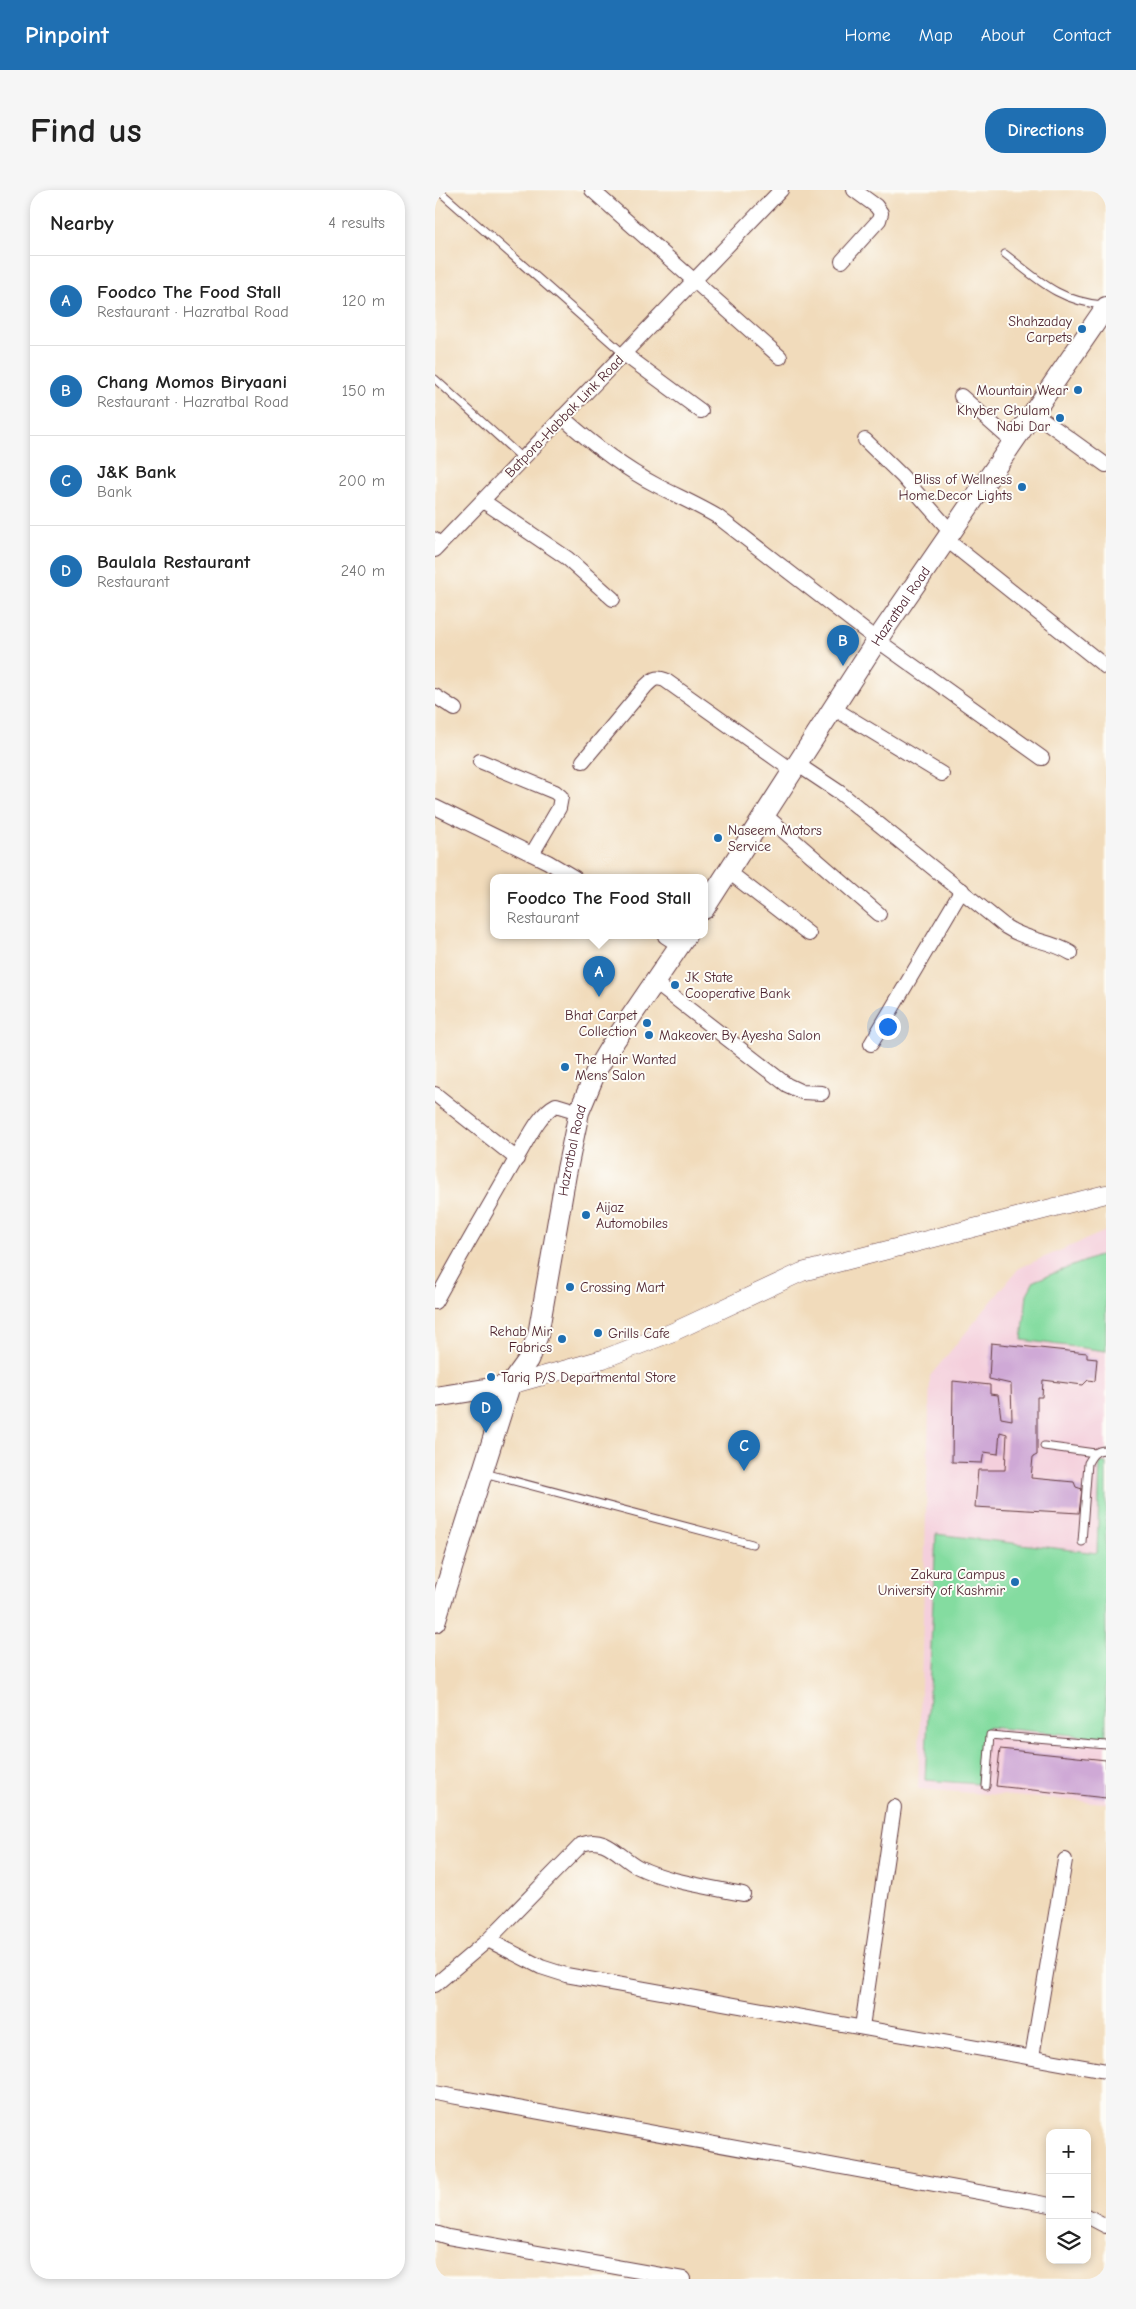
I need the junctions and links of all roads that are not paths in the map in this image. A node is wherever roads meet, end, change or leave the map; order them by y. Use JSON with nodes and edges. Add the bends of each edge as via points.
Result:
{"nodes":[{"id":1,"x":438,"y":190,"type":"edge"},
{"id":2,"x":592,"y":190,"type":"edge"},
{"id":3,"x":781,"y":190,"type":"edge"},
{"id":4,"x":854,"y":190,"type":"edge"},
{"id":5,"x":1005,"y":254,"type":"dead end"},
{"id":6,"x":842,"y":261,"type":"dead end"},
{"id":7,"x":693,"y":282,"type":"junction"},
{"id":8,"x":1106,"y":306,"type":"edge"},
{"id":9,"x":624,"y":354,"type":"junction"},
{"id":10,"x":780,"y":358,"type":"dead end"},
{"id":11,"x":435,"y":379,"type":"edge"},
{"id":12,"x":961,"y":396,"type":"dead end"},
{"id":13,"x":701,"y":410,"type":"dead end"},
{"id":14,"x":1034,"y":413,"type":"junction"},
{"id":15,"x":562,"y":417,"type":"junction"},
{"id":16,"x":865,"y":440,"type":"dead end"},
{"id":17,"x":1014,"y":443,"type":"junction"},
{"id":18,"x":522,"y":458,"type":"junction"},
{"id":19,"x":1106,"y":465,"type":"edge"},
{"id":20,"x":483,"y":501,"type":"junction"},
{"id":21,"x":949,"y":537,"type":"junction"},
{"id":22,"x":437,"y":543,"type":"edge"},
{"id":23,"x":613,"y":599,"type":"dead end"},
{"id":24,"x":877,"y":640,"type":"junction"},
{"id":25,"x":1106,"y":667,"type":"edge"},
{"id":26,"x":435,"y":696,"type":"edge"},
{"id":27,"x":455,"y":708,"type":"dead end"},
{"id":28,"x":833,"y":708,"type":"junction"},
{"id":29,"x":1042,"y":758,"type":"dead end"},
{"id":30,"x":480,"y":761,"type":"dead end"},
{"id":31,"x":583,"y":761,"type":"dead end"},
{"id":32,"x":795,"y":767,"type":"junction"},
{"id":33,"x":942,"y":774,"type":"dead end"},
{"id":34,"x":435,"y":807,"type":"edge"},
{"id":35,"x":765,"y":815,"type":"junction"},
{"id":36,"x":531,"y":854,"type":"junction"},
{"id":37,"x":729,"y":872,"type":"junction"},
{"id":38,"x":568,"y":874,"type":"edge"},
{"id":39,"x":962,"y":890,"type":"junction"},
{"id":40,"x":708,"y":903,"type":"edge"},
{"id":41,"x":879,"y":914,"type":"dead end"},
{"id":42,"x":809,"y":934,"type":"dead end"},
{"id":43,"x":677,"y":939,"type":"edge"},
{"id":44,"x":1071,"y":953,"type":"dead end"},
{"id":45,"x":654,"y":982,"type":"junction"},
{"id":46,"x":871,"y":1044,"type":"dead end"},
{"id":47,"x":822,"y":1093,"type":"dead end"},
{"id":48,"x":435,"y":1094,"type":"edge"},
{"id":49,"x":579,"y":1112,"type":"junction"},
{"id":50,"x":517,"y":1159,"type":"junction"},
{"id":51,"x":1106,"y":1194,"type":"edge"},
{"id":52,"x":435,"y":1302,"type":"edge"},
{"id":53,"x":510,"y":1385,"type":"junction"},
{"id":54,"x":435,"y":1397,"type":"edge"},
{"id":55,"x":1044,"y":1446,"type":"dead end"},
{"id":56,"x":1106,"y":1450,"type":"edge"},
{"id":57,"x":1095,"y":1453,"type":"junction"},
{"id":58,"x":483,"y":1473,"type":"junction"},
{"id":59,"x":1082,"y":1542,"type":"dead end"},
{"id":60,"x":752,"y":1544,"type":"dead end"},
{"id":61,"x":435,"y":1622,"type":"edge"},
{"id":62,"x":1106,"y":1745,"type":"edge"},
{"id":63,"x":986,"y":1786,"type":"dead end"},
{"id":64,"x":894,"y":1807,"type":"dead end"},
{"id":65,"x":1065,"y":1860,"type":"dead end"},
{"id":66,"x":743,"y":1894,"type":"dead end"},
{"id":67,"x":488,"y":1940,"type":"junction"},
{"id":68,"x":435,"y":1985,"type":"edge"},
{"id":69,"x":862,"y":2027,"type":"junction"},
{"id":70,"x":1031,"y":2057,"type":"junction"},
{"id":71,"x":1106,"y":2071,"type":"edge"},
{"id":72,"x":435,"y":2093,"type":"edge"},
{"id":73,"x":1046,"y":2203,"type":"edge"},
{"id":74,"x":1091,"y":2218,"type":"edge"},
{"id":75,"x":1106,"y":2226,"type":"edge"},
{"id":76,"x":435,"y":2233,"type":"edge"},
{"id":77,"x":683,"y":2279,"type":"edge"}],
"edges":[{"from":1,"to":9,"type":"lane"},
{"from":2,"to":7,"type":"street"},
{"from":3,"to":7,"type":"street","name":"Batpora-Habbak Link Road"},
{"from":4,"to":6,"type":"street","via":[[881,213],[879,220]]},
{"from":5,"to":8,"type":"lane","via":[[1055,292]]},
{"from":7,"to":9,"type":"street","name":"Batpora-Habbak Link Road"},
{"from":7,"to":10,"type":"street"},
{"from":8,"to":14,"type":"main road","name":"Hazratbal Road"},
{"from":9,"to":13,"type":"street"},
{"from":9,"to":15,"type":"street","name":"Batpora-Habbak Link Road"},
{"from":11,"to":18,"type":"lane"},
{"from":12,"to":17,"type":"street"},
{"from":14,"to":17,"type":"main road","name":"Hazratbal Road"},
{"from":14,"to":19,"type":"street"},
{"from":15,"to":18,"type":"street","name":"Batpora-Habbak Link Road"},
{"from":15,"to":24,"type":"street","via":[[612,458],[655,485],[691,500],[718,517]]},
{"from":16,"to":21,"type":"street","via":[[902,476]]},
{"from":17,"to":21,"type":"main road","name":"Hazratbal Road"},
{"from":18,"to":20,"type":"street","name":"Batpora-Habbak Link Road"},
{"from":20,"to":22,"type":"street","name":"Batpora-Habbak Link Road"},
{"from":20,"to":23,"type":"street","via":[[567,558]]},
{"from":21,"to":24,"type":"main road","name":"Hazratbal Road"},
{"from":21,"to":25,"type":"street"},
{"from":24,"to":28,"type":"main road","name":"Hazratbal Road"},
{"from":24,"to":29,"type":"street"},
{"from":26,"to":27,"type":"street"},
{"from":28,"to":32,"type":"main road","name":"Hazratbal Road"},
{"from":28,"to":33,"type":"street"},
{"from":30,"to":36,"type":"street","via":[[561,797],[559,808]]},
{"from":31,"to":32,"type":"street","via":[[645,687],[658,677]]},
{"from":32,"to":35,"type":"main road","name":"Hazratbal Road"},
{"from":32,"to":39,"type":"street","via":[[839,792]]},
{"from":34,"to":36,"type":"street"},
{"from":35,"to":37,"type":"main road","name":"Hazratbal Road"},
{"from":35,"to":41,"type":"street"},
{"from":36,"to":38,"type":"street"},
{"from":37,"to":40,"type":"main road","name":"Hazratbal Road"},
{"from":37,"to":42,"type":"street"},
{"from":39,"to":44,"type":"street","via":[[1005,928],[1018,935],[1056,944]]},
{"from":39,"to":46,"type":"street"},
{"from":43,"to":45,"type":"main road","name":"Hazratbal Road"},
{"from":45,"to":47,"type":"street","via":[[787,1085],[801,1092]]},
{"from":45,"to":49,"type":"main road","name":"Hazratbal Road","via":[[597,1069]]},
{"from":48,"to":50,"type":"street"},
{"from":49,"to":50,"type":"street","via":[[556,1104],[549,1108]]},
{"from":49,"to":53,"type":"main road","name":"Hazratbal Road","via":[[538,1335],[528,1360]]},
{"from":50,"to":52,"type":"street"},
{"from":51,"to":53,"type":"street","via":[[802,1272],[673,1332],[603,1359]]},
{"from":53,"to":54,"type":"main road"},
{"from":53,"to":58,"type":"main road","name":"Hazratbal Road"},
{"from":55,"to":57,"type":"lane"},
{"from":56,"to":57,"type":"lane"},
{"from":57,"to":59,"type":"lane","via":[[1088,1463]]},
{"from":58,"to":60,"type":"lane"},
{"from":58,"to":61,"type":"main road","name":"Hazratbal Road"},
{"from":62,"to":63,"type":"lane","via":[[990,1735]]},
{"from":64,"to":69,"type":"street"},
{"from":65,"to":70,"type":"street"},
{"from":66,"to":67,"type":"street","via":[[648,1872],[602,1842],[591,1840],[582,1844]]},
{"from":67,"to":68,"type":"street"},
{"from":67,"to":69,"type":"street","via":[[541,1967],[566,1975]]},
{"from":69,"to":70,"type":"street"},
{"from":70,"to":71,"type":"street"},
{"from":72,"to":73,"type":"street"},
{"from":74,"to":75,"type":"street"},
{"from":76,"to":77,"type":"street","via":[[448,2238]]}]}
